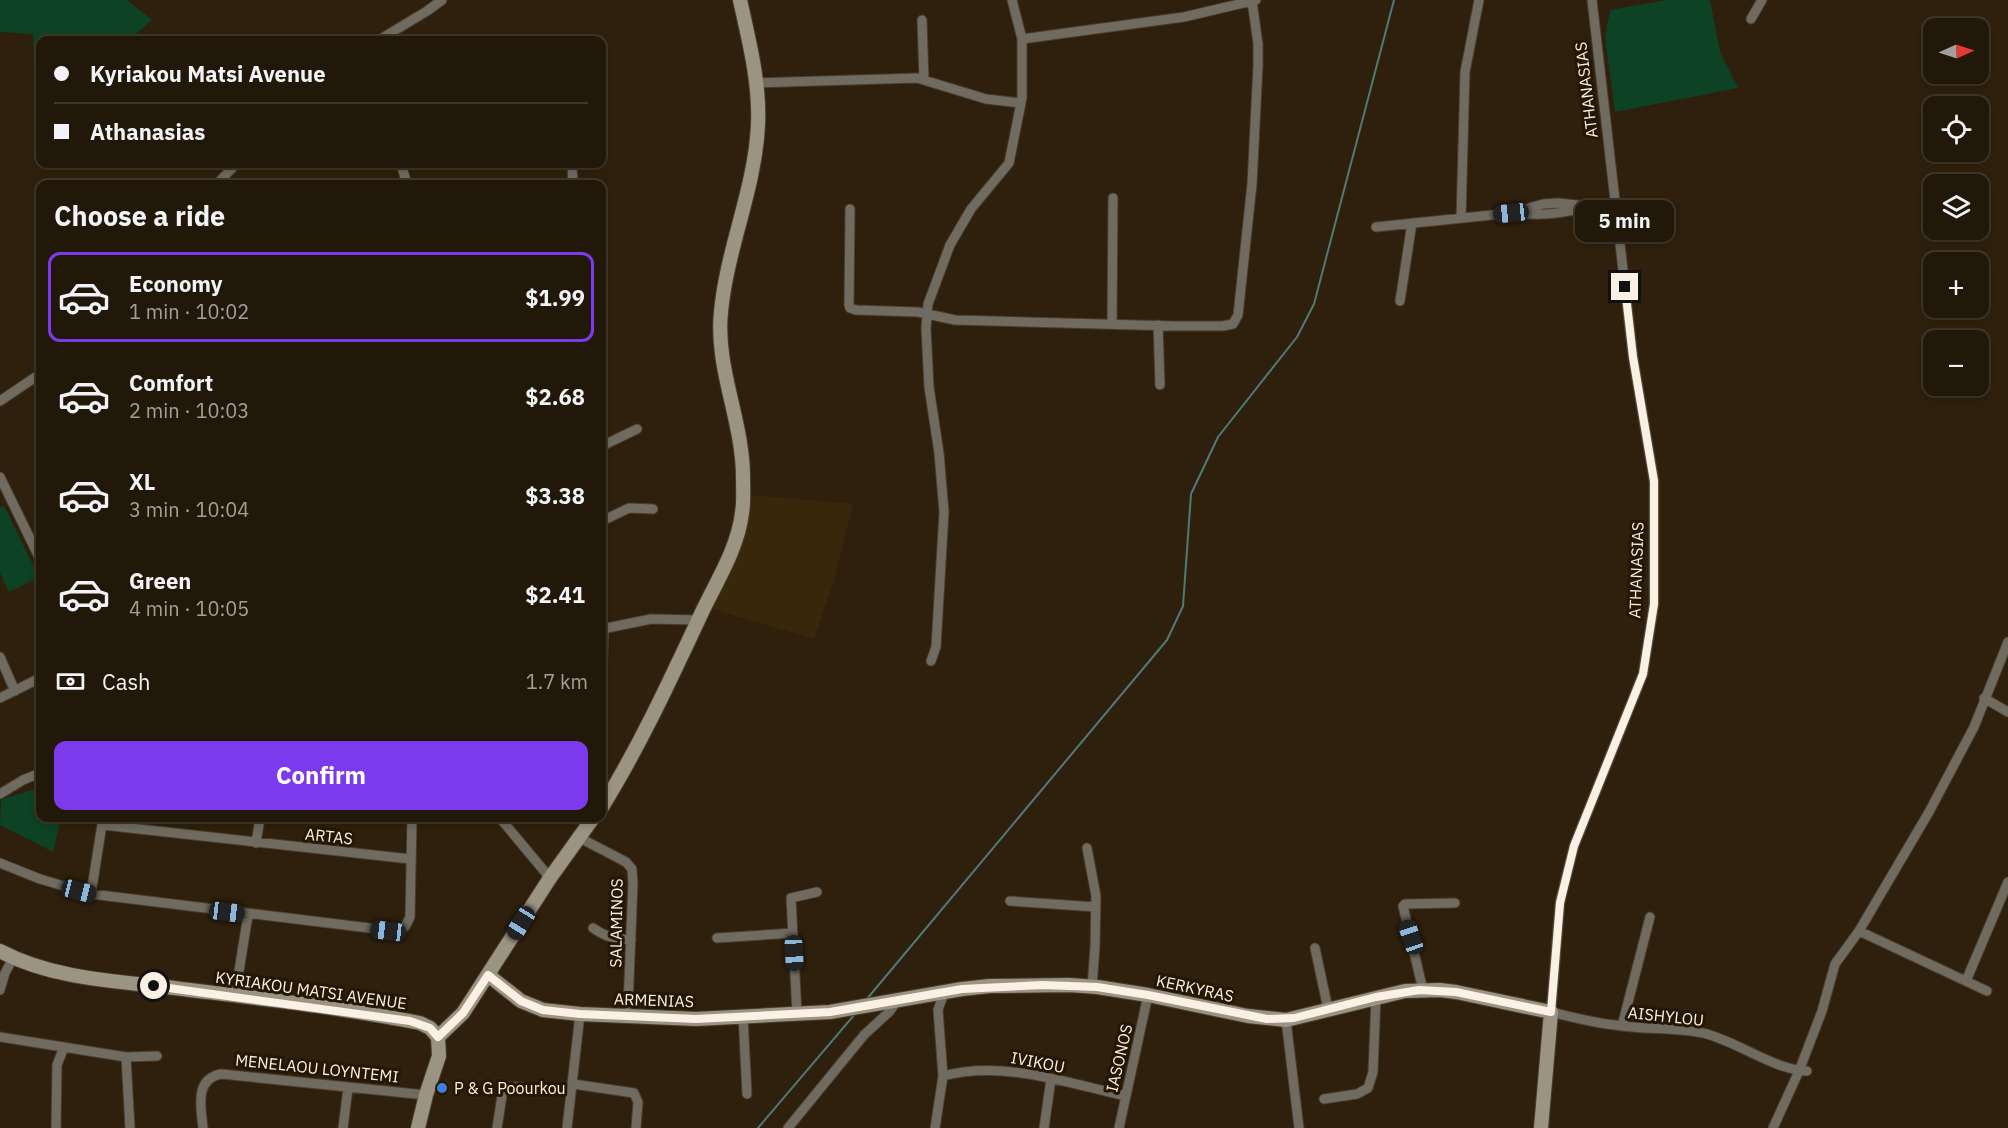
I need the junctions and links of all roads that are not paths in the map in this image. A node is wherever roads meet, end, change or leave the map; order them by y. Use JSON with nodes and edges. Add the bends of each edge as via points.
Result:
{"nodes":[{"id":1,"x":442,"y":0,"type":"edge"},
{"id":2,"x":740,"y":0,"type":"edge"},
{"id":3,"x":1012,"y":0,"type":"edge"},
{"id":4,"x":1479,"y":0,"type":"edge"},
{"id":5,"x":1592,"y":0,"type":"edge"},
{"id":6,"x":1762,"y":0,"type":"edge"},
{"id":7,"x":1254,"y":1,"type":"edge"},
{"id":8,"x":1751,"y":19,"type":"dead end"},
{"id":9,"x":922,"y":20,"type":"dead end"},
{"id":10,"x":386,"y":36,"type":"edge"},
{"id":11,"x":1022,"y":39,"type":"junction"},
{"id":12,"x":924,"y":80,"type":"junction"},
{"id":13,"x":756,"y":83,"type":"junction"},
{"id":14,"x":1021,"y":103,"type":"junction"},
{"id":15,"x":232,"y":168,"type":"edge"},
{"id":16,"x":221,"y":180,"type":"edge"},
{"id":17,"x":1113,"y":198,"type":"dead end"},
{"id":18,"x":1615,"y":203,"type":"junction"},
{"id":19,"x":850,"y":209,"type":"dead end"},
{"id":20,"x":1461,"y":218,"type":"junction"},
{"id":21,"x":1412,"y":223,"type":"junction"},
{"id":22,"x":1376,"y":227,"type":"dead end"},
{"id":23,"x":1400,"y":301,"type":"dead end"},
{"id":24,"x":927,"y":314,"type":"junction"},
{"id":25,"x":1112,"y":324,"type":"junction"},
{"id":26,"x":1158,"y":325,"type":"junction"},
{"id":27,"x":36,"y":377,"type":"edge"},
{"id":28,"x":1160,"y":385,"type":"dead end"},
{"id":29,"x":0,"y":401,"type":"edge"},
{"id":30,"x":637,"y":429,"type":"dead end"},
{"id":31,"x":606,"y":444,"type":"edge"},
{"id":32,"x":0,"y":477,"type":"edge"},
{"id":33,"x":4,"y":496,"type":"edge"},
{"id":34,"x":653,"y":509,"type":"dead end"},
{"id":35,"x":606,"y":519,"type":"edge"},
{"id":36,"x":36,"y":552,"type":"edge"},
{"id":37,"x":699,"y":620,"type":"junction"},
{"id":38,"x":606,"y":628,"type":"edge"},
{"id":39,"x":2008,"y":642,"type":"edge"},
{"id":40,"x":0,"y":657,"type":"edge"},
{"id":41,"x":931,"y":661,"type":"dead end"},
{"id":42,"x":36,"y":680,"type":"edge"},
{"id":43,"x":15,"y":691,"type":"junction"},
{"id":44,"x":0,"y":698,"type":"edge"},
{"id":45,"x":1984,"y":698,"type":"junction"},
{"id":46,"x":2008,"y":712,"type":"edge"},
{"id":47,"x":36,"y":775,"type":"edge"},
{"id":48,"x":0,"y":794,"type":"edge"},
{"id":49,"x":606,"y":801,"type":"edge"},
{"id":50,"x":103,"y":822,"type":"edge"},
{"id":51,"x":110,"y":822,"type":"edge"},
{"id":52,"x":259,"y":822,"type":"edge"},
{"id":53,"x":412,"y":822,"type":"edge"},
{"id":54,"x":503,"y":822,"type":"edge"},
{"id":55,"x":590,"y":822,"type":"edge"},
{"id":56,"x":578,"y":837,"type":"junction"},
{"id":57,"x":255,"y":843,"type":"junction"},
{"id":58,"x":1087,"y":848,"type":"dead end"},
{"id":59,"x":410,"y":859,"type":"junction"},
{"id":60,"x":0,"y":863,"type":"edge"},
{"id":61,"x":550,"y":878,"type":"junction"},
{"id":62,"x":2008,"y":882,"type":"edge"},
{"id":63,"x":816,"y":892,"type":"dead end"},
{"id":64,"x":91,"y":894,"type":"junction"},
{"id":65,"x":1010,"y":901,"type":"dead end"},
{"id":66,"x":1455,"y":903,"type":"dead end"},
{"id":67,"x":1095,"y":907,"type":"junction"},
{"id":68,"x":248,"y":915,"type":"junction"},
{"id":69,"x":1650,"y":917,"type":"dead end"},
{"id":70,"x":593,"y":928,"type":"dead end"},
{"id":71,"x":1859,"y":931,"type":"junction"},
{"id":72,"x":793,"y":933,"type":"junction"},
{"id":73,"x":717,"y":938,"type":"dead end"},
{"id":74,"x":631,"y":940,"type":"junction"},
{"id":75,"x":1315,"y":948,"type":"dead end"},
{"id":76,"x":0,"y":951,"type":"edge"},
{"id":77,"x":13,"y":958,"type":"junction"},
{"id":78,"x":488,"y":975,"type":"junction"},
{"id":79,"x":1966,"y":981,"type":"junction"},
{"id":80,"x":1092,"y":987,"type":"junction"},
{"id":81,"x":0,"y":990,"type":"edge"},
{"id":82,"x":1423,"y":990,"type":"junction"},
{"id":83,"x":1987,"y":991,"type":"dead end"},
{"id":84,"x":944,"y":993,"type":"junction"},
{"id":85,"x":1148,"y":995,"type":"junction"},
{"id":86,"x":235,"y":996,"type":"junction"},
{"id":87,"x":1376,"y":997,"type":"junction"},
{"id":88,"x":893,"y":1001,"type":"junction"},
{"id":89,"x":628,"y":1005,"type":"dead end"},
{"id":90,"x":1328,"y":1009,"type":"junction"},
{"id":91,"x":830,"y":1012,"type":"joint"},
{"id":92,"x":1551,"y":1012,"type":"junction"},
{"id":93,"x":580,"y":1014,"type":"junction"},
{"id":94,"x":797,"y":1014,"type":"junction"},
{"id":95,"x":743,"y":1016,"type":"junction"},
{"id":96,"x":1286,"y":1020,"type":"junction"},
{"id":97,"x":1622,"y":1026,"type":"junction"},
{"id":98,"x":0,"y":1037,"type":"edge"},
{"id":99,"x":438,"y":1037,"type":"junction"},
{"id":100,"x":64,"y":1047,"type":"junction"},
{"id":101,"x":157,"y":1056,"type":"dead end"},
{"id":102,"x":126,"y":1057,"type":"junction"},
{"id":103,"x":1803,"y":1071,"type":"junction"},
{"id":104,"x":943,"y":1076,"type":"junction"},
{"id":105,"x":1051,"y":1079,"type":"junction"},
{"id":106,"x":573,"y":1084,"type":"junction"},
{"id":107,"x":522,"y":1087,"type":"dead end"},
{"id":108,"x":348,"y":1088,"type":"junction"},
{"id":109,"x":747,"y":1094,"type":"dead end"},
{"id":110,"x":426,"y":1095,"type":"junction"},
{"id":111,"x":1126,"y":1096,"type":"junction"},
{"id":112,"x":1324,"y":1099,"type":"dead end"},
{"id":113,"x":56,"y":1128,"type":"edge"},
{"id":114,"x":130,"y":1128,"type":"edge"},
{"id":115,"x":203,"y":1128,"type":"edge"},
{"id":116,"x":343,"y":1128,"type":"edge"},
{"id":117,"x":418,"y":1128,"type":"edge"},
{"id":118,"x":496,"y":1128,"type":"edge"},
{"id":119,"x":567,"y":1128,"type":"edge"},
{"id":120,"x":636,"y":1128,"type":"edge"},
{"id":121,"x":788,"y":1128,"type":"edge"},
{"id":122,"x":935,"y":1128,"type":"edge"},
{"id":123,"x":1044,"y":1128,"type":"edge"},
{"id":124,"x":1119,"y":1128,"type":"edge"},
{"id":125,"x":1299,"y":1128,"type":"edge"},
{"id":126,"x":1541,"y":1128,"type":"edge"},
{"id":127,"x":1773,"y":1128,"type":"edge"}],
"edges":[{"from":1,"to":10,"type":"street"},
{"from":2,"to":13,"type":"street"},
{"from":3,"to":11,"type":"street"},
{"from":4,"to":20,"type":"street","via":[[1465,72]]},
{"from":5,"to":18,"type":"street","name":"ATHANASIAS"},
{"from":6,"to":8,"type":"street"},
{"from":7,"to":11,"type":"street","via":[[1184,17]]},
{"from":7,"to":26,"type":"street","via":[[1258,66],[1253,176],[1236,321],[1223,326]]},
{"from":9,"to":12,"type":"street"},
{"from":11,"to":14,"type":"street"},
{"from":12,"to":13,"type":"street"},
{"from":12,"to":14,"type":"street","via":[[986,99]]},
{"from":13,"to":37,"type":"street","via":[[756,151],[724,286],[719,331],[741,447],[742,514],[732,549]]},
{"from":14,"to":24,"type":"street","via":[[1009,163],[971,209],[950,245]]},
{"from":15,"to":16,"type":"street"},
{"from":17,"to":25,"type":"street"},
{"from":18,"to":20,"type":"street","via":[[1543,204],[1511,213]]},
{"from":18,"to":92,"type":"street","name":"ATHANASIAS","via":[[1633,357],[1654,481],[1654,604],[1643,674],[1571,857],[1560,903]]},
{"from":19,"to":24,"type":"street","via":[[850,308]]},
{"from":20,"to":21,"type":"street"},
{"from":21,"to":22,"type":"street"},
{"from":21,"to":23,"type":"street"},
{"from":24,"to":25,"type":"street","via":[[955,320]]},
{"from":24,"to":41,"type":"street","via":[[929,387],[944,512],[936,647]]},
{"from":25,"to":26,"type":"street"},
{"from":26,"to":28,"type":"street"},
{"from":27,"to":29,"type":"street"},
{"from":30,"to":31,"type":"street"},
{"from":32,"to":33,"type":"street"},
{"from":33,"to":36,"type":"street"},
{"from":34,"to":35,"type":"street","via":[[629,508]]},
{"from":37,"to":38,"type":"street","via":[[651,619]]},
{"from":37,"to":49,"type":"street"},
{"from":39,"to":45,"type":"street"},
{"from":40,"to":43,"type":"street"},
{"from":42,"to":43,"type":"street"},
{"from":43,"to":44,"type":"street"},
{"from":45,"to":46,"type":"street"},
{"from":45,"to":71,"type":"street","via":[[1974,727],[1929,812]]},
{"from":47,"to":48,"type":"street"},
{"from":50,"to":64,"type":"street"},
{"from":51,"to":57,"type":"street","name":"ARTAS"},
{"from":52,"to":57,"type":"street"},
{"from":53,"to":59,"type":"street"},
{"from":54,"to":61,"type":"street"},
{"from":55,"to":56,"type":"street"},
{"from":56,"to":61,"type":"street"},
{"from":56,"to":74,"type":"street","name":"SALAMINOS","via":[[623,860],[632,869]]},
{"from":57,"to":59,"type":"street","name":"ARTAS"},
{"from":58,"to":67,"type":"street"},
{"from":59,"to":68,"type":"street","via":[[410,917],[405,927],[394,931]]},
{"from":60,"to":64,"type":"street"},
{"from":61,"to":78,"type":"street"},
{"from":62,"to":79,"type":"street"},
{"from":63,"to":72,"type":"street","via":[[791,898]]},
{"from":64,"to":68,"type":"street"},
{"from":65,"to":67,"type":"street"},
{"from":66,"to":82,"type":"street","via":[[1402,906]]},
{"from":67,"to":80,"type":"street"},
{"from":68,"to":86,"type":"street"},
{"from":69,"to":97,"type":"street"},
{"from":70,"to":74,"type":"street","via":[[604,936]]},
{"from":71,"to":79,"type":"street"},
{"from":71,"to":103,"type":"street","via":[[1835,964]]},
{"from":72,"to":73,"type":"street"},
{"from":72,"to":94,"type":"street"},
{"from":74,"to":89,"type":"street","name":"SALAMINOS"},
{"from":75,"to":90,"type":"street"},
{"from":76,"to":77,"type":"street","name":"KYRIAKOU MATSI AVENUE"},
{"from":77,"to":81,"type":"street"},
{"from":77,"to":86,"type":"street","name":"KYRIAKOU MATSI AVENUE","via":[[66,974]]},
{"from":78,"to":93,"type":"street","name":"ARMENIAS","via":[[532,1006]]},
{"from":78,"to":99,"type":"street","via":[[463,1013]]},
{"from":79,"to":83,"type":"street"},
{"from":80,"to":84,"type":"street","name":"KERKYRAS","via":[[990,986]]},
{"from":80,"to":85,"type":"street","name":"KERKYRAS"},
{"from":82,"to":87,"type":"street","name":"KERKYRAS"},
{"from":82,"to":92,"type":"street","name":"KERKYRAS","via":[[1456,992]]},
{"from":84,"to":88,"type":"street","name":"KERKYRAS"},
{"from":84,"to":104,"type":"street","via":[[938,1010]]},
{"from":85,"to":96,"type":"street","name":"KERKYRAS"},
{"from":85,"to":111,"type":"street","name":"IASONOS"},
{"from":86,"to":99,"type":"street","name":"KYRIAKOU MATSI AVENUE","via":[[420,1023]]},
{"from":87,"to":90,"type":"street","name":"KERKYRAS"},
{"from":87,"to":112,"type":"street","via":[[1373,1072],[1368,1088],[1357,1094]]},
{"from":88,"to":91,"type":"street","name":"KERKYRAS"},
{"from":88,"to":121,"type":"street","via":[[889,1012],[864,1035]]},
{"from":90,"to":96,"type":"street","name":"KERKYRAS"},
{"from":91,"to":94,"type":"street","name":"ARMENIAS"},
{"from":92,"to":97,"type":"street","name":"AISHYLOU"},
{"from":92,"to":126,"type":"street","name":"ATHANASIAS"},
{"from":93,"to":95,"type":"street","name":"ARMENIAS","via":[[696,1019]]},
{"from":93,"to":106,"type":"street"},
{"from":94,"to":95,"type":"street","name":"ARMENIAS"},
{"from":95,"to":109,"type":"street"},
{"from":96,"to":125,"type":"street"},
{"from":97,"to":103,"type":"street","name":"AISHYLOU","via":[[1702,1033]]},
{"from":98,"to":100,"type":"street"},
{"from":99,"to":110,"type":"street","via":[[439,1056]]},
{"from":100,"to":102,"type":"street"},
{"from":100,"to":113,"type":"street","via":[[57,1065]]},
{"from":101,"to":102,"type":"street"},
{"from":102,"to":114,"type":"street"},
{"from":103,"to":127,"type":"street"},
{"from":104,"to":105,"type":"street","name":"IVIKOU","via":[[987,1070]]},
{"from":104,"to":122,"type":"street"},
{"from":105,"to":111,"type":"street","name":"IVIKOU"},
{"from":105,"to":123,"type":"street"},
{"from":106,"to":119,"type":"street"},
{"from":106,"to":120,"type":"street","via":[[633,1094],[638,1102]]},
{"from":107,"to":118,"type":"street","via":[[503,1089]]},
{"from":108,"to":110,"type":"street","name":"MENELAOU LOYNTEMI"},
{"from":108,"to":115,"type":"street","name":"MENELAOU LOYNTEMI","via":[[216,1075],[207,1080],[201,1093]]},
{"from":108,"to":116,"type":"street"},
{"from":110,"to":117,"type":"street"},
{"from":111,"to":124,"type":"street","name":"IASONOS"}]}
